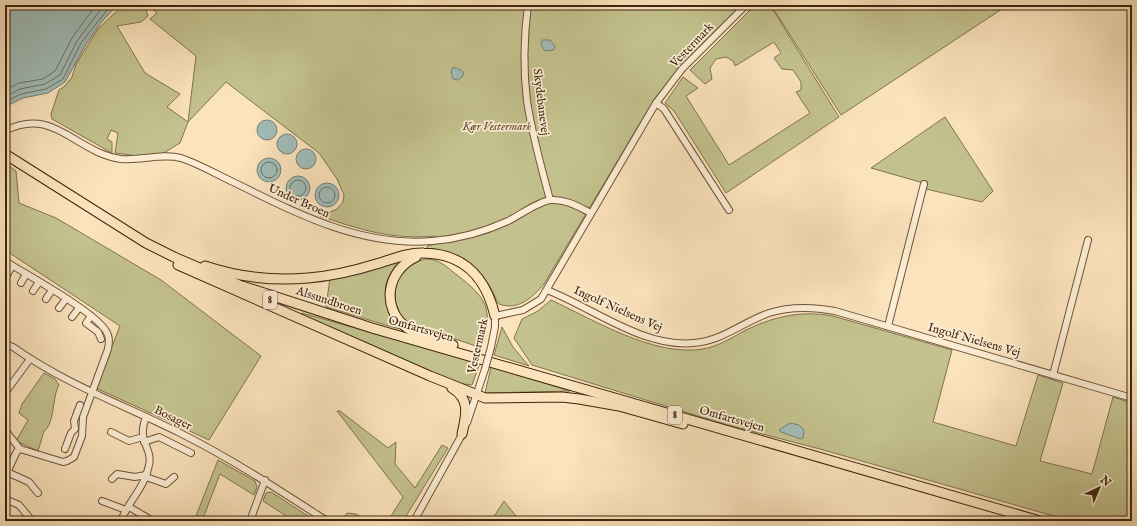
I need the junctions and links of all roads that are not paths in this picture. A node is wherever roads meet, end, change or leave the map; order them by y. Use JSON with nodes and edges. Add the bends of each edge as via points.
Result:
{"nodes":[{"id":1,"x":528,"y":5,"type":"edge"},
{"id":2,"x":746,"y":5,"type":"edge"},
{"id":3,"x":656,"y":103,"type":"junction"},
{"id":4,"x":5,"y":131,"type":"edge"},
{"id":5,"x":5,"y":154,"type":"edge"},
{"id":6,"x":5,"y":159,"type":"edge"},
{"id":7,"x":48,"y":184,"type":"junction"},
{"id":8,"x":924,"y":184,"type":"dead end"},
{"id":9,"x":550,"y":200,"type":"junction"},
{"id":10,"x":728,"y":210,"type":"dead end"},
{"id":11,"x":591,"y":213,"type":"junction"},
{"id":12,"x":115,"y":224,"type":"junction"},
{"id":13,"x":1088,"y":240,"type":"dead end"},
{"id":14,"x":434,"y":254,"type":"junction"},
{"id":15,"x":5,"y":261,"type":"edge"},
{"id":16,"x":172,"y":262,"type":"junction"},
{"id":17,"x":12,"y":266,"type":"junction"},
{"id":18,"x":26,"y":274,"type":"junction"},
{"id":19,"x":7,"y":275,"type":"dead end"},
{"id":20,"x":39,"y":282,"type":"junction"},
{"id":21,"x":21,"y":283,"type":"dead end"},
{"id":22,"x":52,"y":290,"type":"junction"},
{"id":23,"x":547,"y":290,"type":"junction"},
{"id":24,"x":33,"y":291,"type":"dead end"},
{"id":25,"x":46,"y":299,"type":"dead end"},
{"id":26,"x":66,"y":299,"type":"junction"},
{"id":27,"x":59,"y":308,"type":"dead end"},
{"id":28,"x":79,"y":308,"type":"junction"},
{"id":29,"x":91,"y":316,"type":"junction"},
{"id":30,"x":495,"y":316,"type":"junction"},
{"id":31,"x":72,"y":317,"type":"dead end"},
{"id":32,"x":888,"y":326,"type":"junction"},
{"id":33,"x":372,"y":328,"type":"junction"},
{"id":34,"x":102,"y":339,"type":"dead end"},
{"id":35,"x":5,"y":344,"type":"edge"},
{"id":36,"x":30,"y":359,"type":"junction"},
{"id":37,"x":534,"y":374,"type":"junction"},
{"id":38,"x":1053,"y":375,"type":"junction"},
{"id":39,"x":430,"y":376,"type":"junction"},
{"id":40,"x":5,"y":393,"type":"edge"},
{"id":41,"x":92,"y":393,"type":"junction"},
{"id":42,"x":477,"y":395,"type":"junction"},
{"id":43,"x":1132,"y":398,"type":"edge"},
{"id":44,"x":80,"y":405,"type":"dead end"},
{"id":45,"x":146,"y":417,"type":"junction"},
{"id":46,"x":75,"y":429,"type":"junction"},
{"id":47,"x":5,"y":430,"type":"edge"},
{"id":48,"x":82,"y":431,"type":"junction"},
{"id":49,"x":112,"y":432,"type":"dead end"},
{"id":50,"x":462,"y":434,"type":"junction"},
{"id":51,"x":143,"y":439,"type":"junction"},
{"id":52,"x":20,"y":449,"type":"junction"},
{"id":53,"x":65,"y":449,"type":"dead end"},
{"id":54,"x":191,"y":453,"type":"dead end"},
{"id":55,"x":816,"y":456,"type":"junction"},
{"id":56,"x":6,"y":474,"type":"edge"},
{"id":57,"x":146,"y":476,"type":"junction"},
{"id":58,"x":174,"y":477,"type":"dead end"},
{"id":59,"x":112,"y":479,"type":"dead end"},
{"id":60,"x":265,"y":480,"type":"junction"},
{"id":61,"x":38,"y":493,"type":"dead end"},
{"id":62,"x":5,"y":499,"type":"edge"},
{"id":63,"x":102,"y":501,"type":"dead end"},
{"id":64,"x":127,"y":508,"type":"junction"},
{"id":65,"x":29,"y":517,"type":"dead end"},
{"id":66,"x":325,"y":520,"type":"edge"},
{"id":67,"x":121,"y":521,"type":"edge"},
{"id":68,"x":153,"y":521,"type":"edge"},
{"id":69,"x":250,"y":521,"type":"edge"},
{"id":70,"x":414,"y":521,"type":"edge"},
{"id":71,"x":1040,"y":521,"type":"edge"}],
"edges":[{"from":1,"to":9,"type":"street","name":"Skydebanevej","via":[[525,76],[527,101]]},
{"from":2,"to":3,"type":"street","name":"Vestermark","via":[[682,69]]},
{"from":3,"to":10,"type":"street","via":[[664,109]]},
{"from":3,"to":11,"type":"street","name":"Vestermark"},
{"from":4,"to":9,"type":"street","name":"Under Broen","via":[[22,124],[39,123],[53,126],[92,149],[119,159],[134,160],[167,155],[181,158],[342,231],[392,240],[431,241],[482,232]]},
{"from":5,"to":7,"type":"highway","name":"Alssundbroen","number":"8"},
{"from":6,"to":7,"type":"highway","name":"Alssundbroen","number":"8"},
{"from":7,"to":12,"type":"highway","name":"Alssundbroen","number":"8"},
{"from":7,"to":16,"type":"highway","name":"Alssundbroen","number":"8","via":[[123,235]]},
{"from":8,"to":32,"type":"street"},
{"from":9,"to":11,"type":"street","via":[[567,202]]},
{"from":11,"to":23,"type":"street","name":"Vestermark"},
{"from":12,"to":14,"type":"highway","via":[[186,259],[256,278],[308,278],[366,267],[418,253]]},
{"from":12,"to":33,"type":"highway","name":"Alssundbroen","number":"8","via":[[174,257],[239,285]]},
{"from":13,"to":38,"type":"street"},
{"from":14,"to":30,"type":"highway","via":[[461,263],[478,277],[490,297]]},
{"from":14,"to":37,"type":"highway","via":[[415,257],[395,274],[390,300],[401,323],[416,333]]},
{"from":15,"to":17,"type":"street"},
{"from":16,"to":33,"type":"highway","name":"Alssundbroen","number":"8","via":[[254,294]]},
{"from":16,"to":39,"type":"highway"},
{"from":17,"to":18,"type":"street"},
{"from":17,"to":19,"type":"street"},
{"from":18,"to":20,"type":"street"},
{"from":18,"to":21,"type":"street"},
{"from":20,"to":22,"type":"street"},
{"from":20,"to":24,"type":"street"},
{"from":22,"to":25,"type":"street"},
{"from":22,"to":26,"type":"street"},
{"from":23,"to":30,"type":"street","name":"Vestermark","via":[[534,304],[523,310]]},
{"from":23,"to":32,"type":"street","name":"Ingolf Nielsens Vej","via":[[644,336],[666,343],[707,341],[769,314],[795,308],[835,310]]},
{"from":26,"to":27,"type":"street"},
{"from":26,"to":28,"type":"street"},
{"from":28,"to":29,"type":"street"},
{"from":28,"to":31,"type":"street"},
{"from":29,"to":34,"type":"street","via":[[86,323],[98,332]]},
{"from":29,"to":41,"type":"street","via":[[105,330],[109,340]]},
{"from":30,"to":42,"type":"street","name":"Vestermark","bridge":true,"via":[[491,347]]},
{"from":32,"to":38,"type":"street","name":"Ingolf Nielsens Vej"},
{"from":33,"to":37,"type":"highway","name":"Omfartsvejen","number":"8"},
{"from":35,"to":36,"type":"street","name":"Bosager"},
{"from":36,"to":40,"type":"street"},
{"from":36,"to":41,"type":"street","name":"Bosager"},
{"from":37,"to":55,"type":"highway","name":"Omfartsvejen","number":"8"},
{"from":38,"to":43,"type":"street","name":"Ingolf Nielsens Vej"},
{"from":39,"to":42,"type":"highway"},
{"from":39,"to":50,"type":"highway","via":[[455,389],[464,400],[467,410]]},
{"from":41,"to":45,"type":"street","name":"Bosager"},
{"from":41,"to":48,"type":"street","via":[[83,417]]},
{"from":42,"to":50,"type":"street","name":"Vestermark"},
{"from":42,"to":55,"type":"highway","via":[[485,398],[562,397],[596,401],[770,447]]},
{"from":44,"to":46,"type":"street","via":[[74,422]]},
{"from":45,"to":51,"type":"street","via":[[142,427]]},
{"from":45,"to":60,"type":"street","name":"Bosager","via":[[219,453]]},
{"from":46,"to":48,"type":"street"},
{"from":46,"to":53,"type":"street"},
{"from":47,"to":52,"type":"street"},
{"from":48,"to":52,"type":"street","via":[[74,457],[67,462]]},
{"from":49,"to":51,"type":"street","via":[[129,441]]},
{"from":50,"to":70,"type":"street","name":"Vestermark"},
{"from":51,"to":54,"type":"street","via":[[159,436]]},
{"from":51,"to":57,"type":"street","via":[[150,460]]},
{"from":52,"to":56,"type":"street"},
{"from":55,"to":71,"type":"highway","name":"Omfartsvejen","number":"8"},
{"from":56,"to":61,"type":"street","via":[[29,482]]},
{"from":57,"to":58,"type":"street","via":[[166,484]]},
{"from":57,"to":59,"type":"street","via":[[117,474]]},
{"from":57,"to":64,"type":"street"},
{"from":60,"to":66,"type":"street","name":"Bosager"},
{"from":60,"to":69,"type":"street"},
{"from":62,"to":65,"type":"street","via":[[19,505]]},
{"from":63,"to":64,"type":"street"},
{"from":64,"to":67,"type":"street"},
{"from":64,"to":68,"type":"street"}]}
